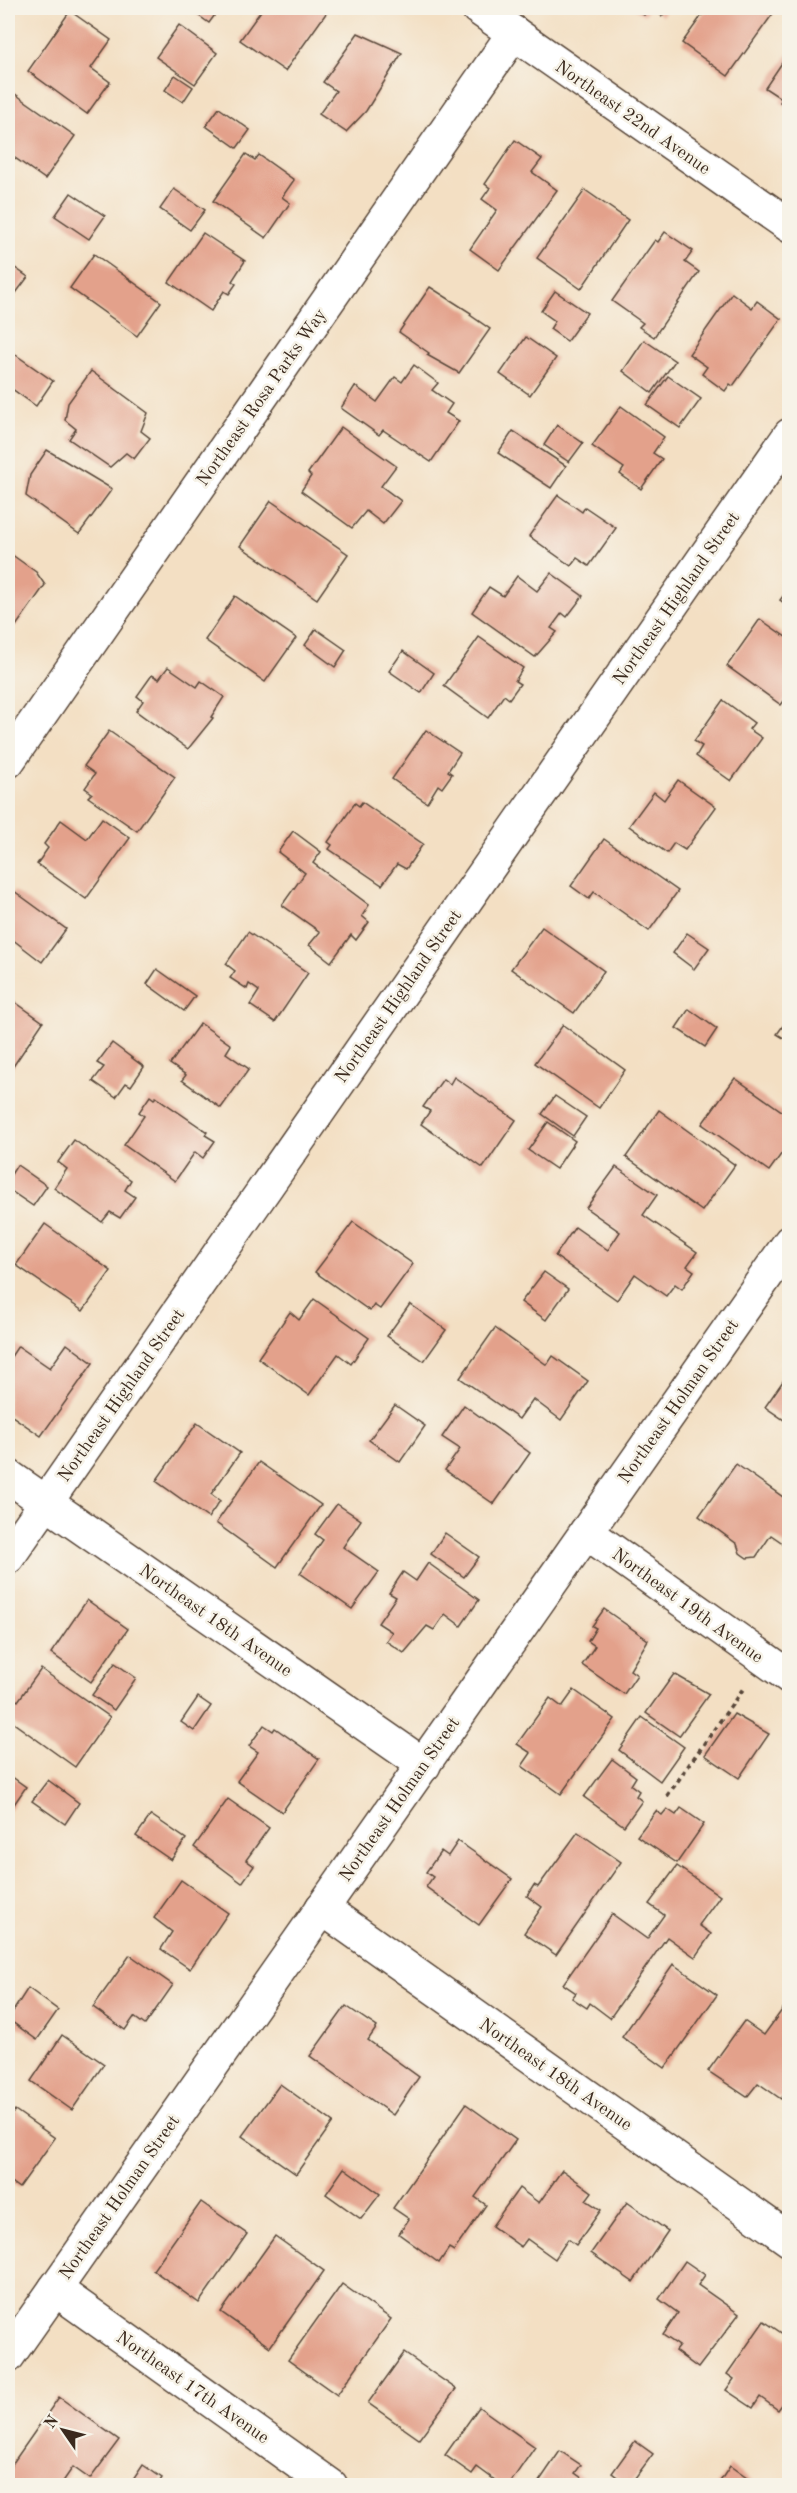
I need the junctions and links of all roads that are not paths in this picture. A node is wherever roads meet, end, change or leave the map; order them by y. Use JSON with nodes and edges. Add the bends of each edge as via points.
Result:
{"nodes":[{"id":1,"x":478,"y":8,"type":"edge"},
{"id":2,"x":514,"y":33,"type":"junction"},
{"id":3,"x":789,"y":226,"type":"edge"},
{"id":4,"x":789,"y":435,"type":"edge"},
{"id":5,"x":8,"y":761,"type":"edge"},
{"id":6,"x":789,"y":1242,"type":"edge"},
{"id":7,"x":8,"y":1476,"type":"edge"},
{"id":8,"x":46,"y":1502,"type":"junction"},
{"id":9,"x":586,"y":1532,"type":"junction"},
{"id":10,"x":8,"y":1557,"type":"edge"},
{"id":11,"x":777,"y":1669,"type":"edge"},
{"id":12,"x":423,"y":1765,"type":"junction"},
{"id":13,"x":322,"y":1908,"type":"junction"},
{"id":14,"x":789,"y":2240,"type":"edge"},
{"id":15,"x":55,"y":2289,"type":"junction"},
{"id":16,"x":8,"y":2356,"type":"edge"},
{"id":17,"x":331,"y":2486,"type":"edge"}],
"edges":[{"from":1,"to":2,"type":"street","name":"Northeast 22nd Avenue"},
{"from":2,"to":3,"type":"street","name":"Northeast 22nd Avenue"},
{"from":2,"to":5,"type":"street","name":"Northeast Rosa Parks Way"},
{"from":4,"to":8,"type":"street","name":"Northeast Highland Street"},
{"from":6,"to":9,"type":"street","name":"Northeast Holman Street"},
{"from":7,"to":8,"type":"street","name":"Northeast 18th Avenue"},
{"from":8,"to":10,"type":"street","name":"Northeast Highland Street"},
{"from":8,"to":12,"type":"street","name":"Northeast 18th Avenue"},
{"from":9,"to":11,"type":"street","name":"Northeast 19th Avenue"},
{"from":9,"to":12,"type":"street","name":"Northeast Holman Street"},
{"from":12,"to":13,"type":"street","name":"Northeast Holman Street"},
{"from":13,"to":14,"type":"street","name":"Northeast 18th Avenue"},
{"from":13,"to":15,"type":"street","name":"Northeast Holman Street"},
{"from":15,"to":16,"type":"street","name":"Northeast Holman Street"},
{"from":15,"to":17,"type":"street","name":"Northeast 17th Avenue"}]}
